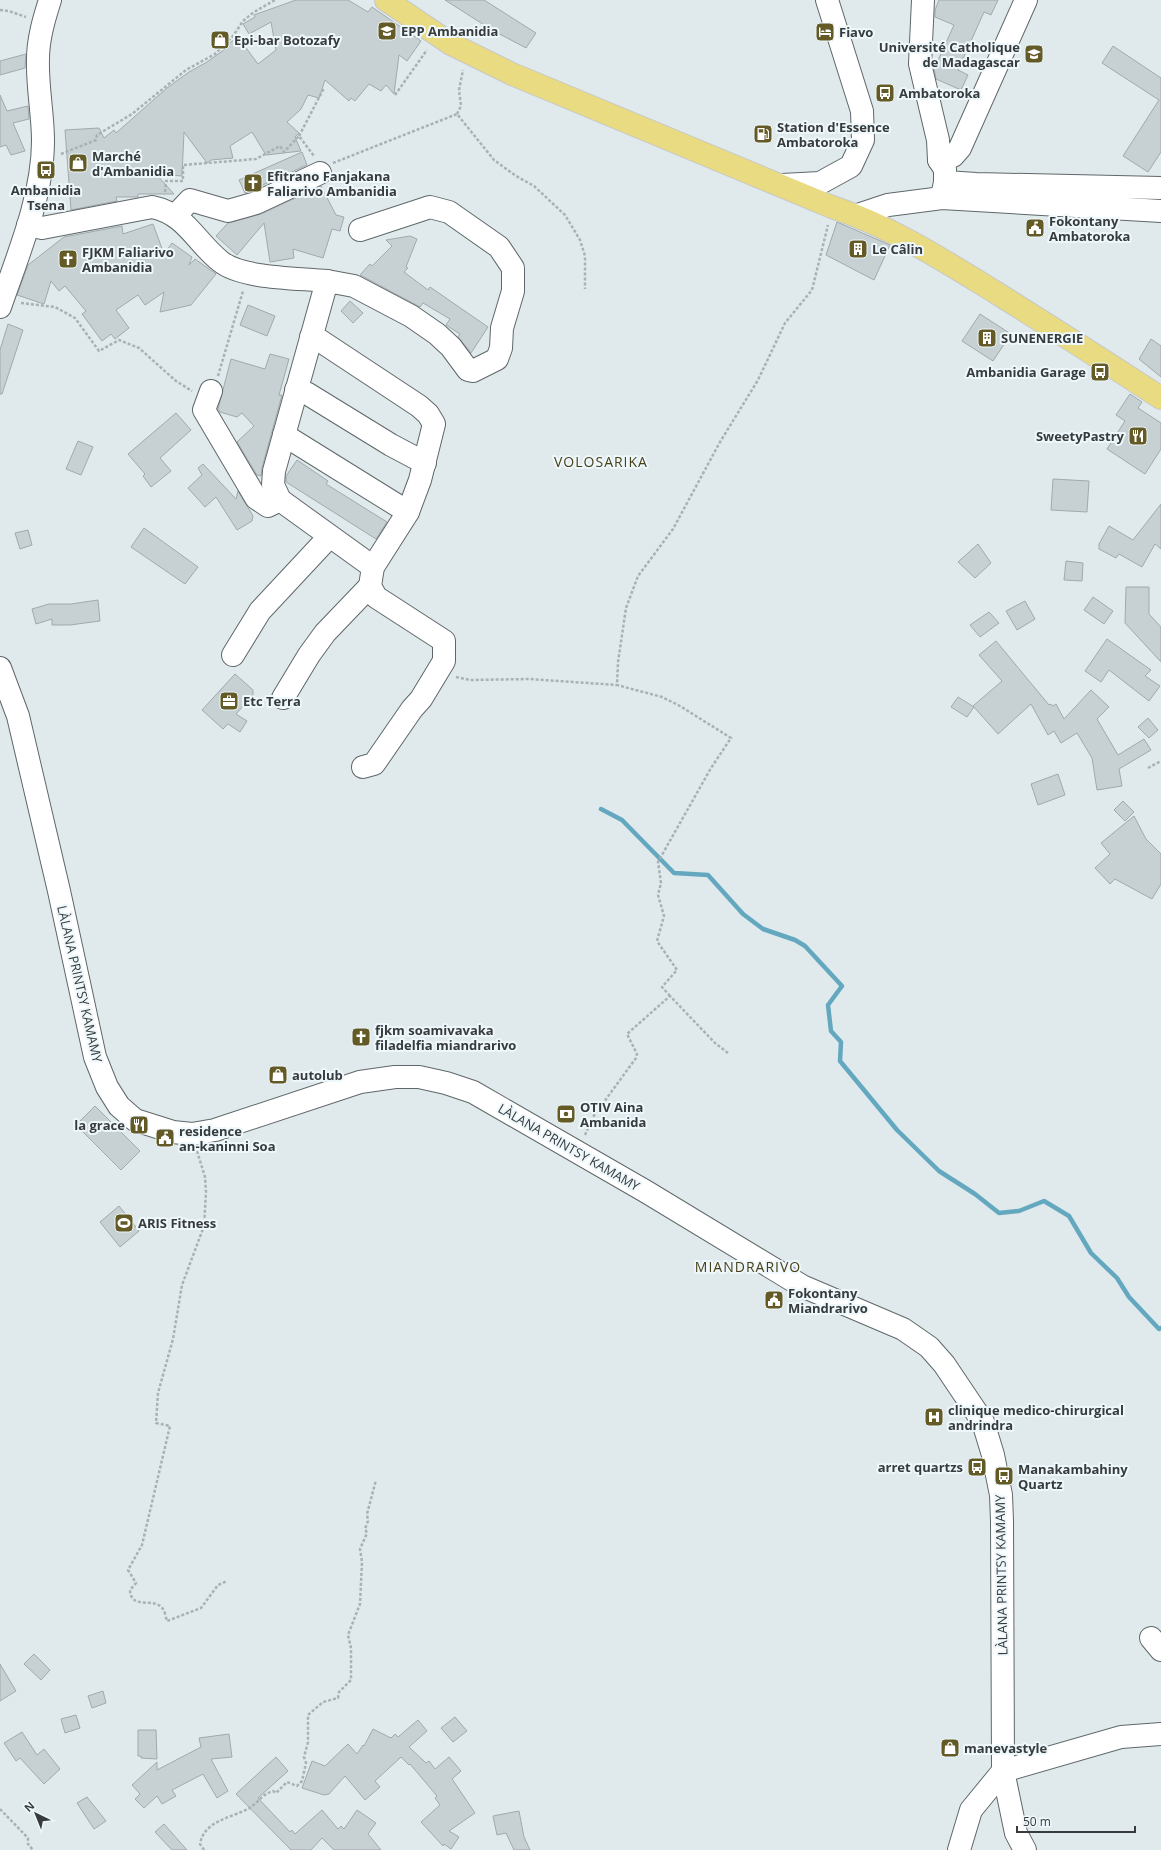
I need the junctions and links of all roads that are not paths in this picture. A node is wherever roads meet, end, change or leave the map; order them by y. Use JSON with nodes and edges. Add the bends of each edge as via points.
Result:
{"nodes":[{"id":1,"x":50,"y":0,"type":"edge"},
{"id":2,"x":386,"y":0,"type":"edge"},
{"id":3,"x":827,"y":0,"type":"edge"},
{"id":4,"x":923,"y":0,"type":"edge"},
{"id":5,"x":1026,"y":0,"type":"edge"},
{"id":6,"x":939,"y":160,"type":"junction"},
{"id":7,"x":323,"y":166,"type":"road end"},
{"id":8,"x":782,"y":186,"type":"junction"},
{"id":9,"x":1161,"y":188,"type":"edge"},
{"id":10,"x":943,"y":190,"type":"junction"},
{"id":11,"x":1161,"y":211,"type":"edge"},
{"id":12,"x":176,"y":215,"type":"junction"},
{"id":13,"x":858,"y":215,"type":"junction"},
{"id":14,"x":28,"y":225,"type":"junction"},
{"id":15,"x":360,"y":230,"type":"dead end"},
{"id":16,"x":327,"y":281,"type":"junction"},
{"id":17,"x":0,"y":307,"type":"edge"},
{"id":18,"x":311,"y":337,"type":"junction"},
{"id":19,"x":296,"y":390,"type":"junction"},
{"id":20,"x":202,"y":391,"type":"road end"},
{"id":21,"x":1161,"y":398,"type":"edge"},
{"id":22,"x":284,"y":435,"type":"junction"},
{"id":23,"x":424,"y":463,"type":"junction"},
{"id":24,"x":280,"y":500,"type":"junction"},
{"id":25,"x":408,"y":512,"type":"junction"},
{"id":26,"x":329,"y":537,"type":"junction"},
{"id":27,"x":372,"y":577,"type":"junction"},
{"id":28,"x":233,"y":655,"type":"dead end"},
{"id":29,"x":0,"y":668,"type":"edge"},
{"id":30,"x":283,"y":698,"type":"dead end"},
{"id":31,"x":363,"y":767,"type":"dead end"},
{"id":32,"x":1161,"y":1734,"type":"edge"},
{"id":33,"x":1003,"y":1771,"type":"junction"},
{"id":34,"x":959,"y":1850,"type":"edge"},
{"id":35,"x":1024,"y":1850,"type":"edge"}],
"edges":[{"from":1,"to":14,"type":"street","via":[[43,23],[38,58],[43,141],[40,174]]},
{"from":2,"to":8,"type":"main road","via":[[464,51],[512,74]]},
{"from":3,"to":8,"type":"street","via":[[862,111],[863,140],[851,166],[820,182]]},
{"from":4,"to":6,"type":"street","via":[[920,64],[938,140]]},
{"from":5,"to":6,"type":"street","via":[[960,148],[953,156]]},
{"from":6,"to":10,"type":"street","via":[[945,168]]},
{"from":7,"to":12,"type":"street","via":[[256,203],[228,211],[190,200]]},
{"from":8,"to":13,"type":"main road"},
{"from":9,"to":10,"type":"street","via":[[976,184]]},
{"from":10,"to":11,"type":"street"},
{"from":10,"to":13,"type":"street"},
{"from":12,"to":14,"type":"street","via":[[152,207],[42,228]]},
{"from":12,"to":16,"type":"street","via":[[220,262],[236,271]]},
{"from":13,"to":21,"type":"main road","via":[[953,266]]},
{"from":14,"to":17,"type":"street"},
{"from":15,"to":16,"type":"street","via":[[430,207],[449,212],[499,247],[513,268],[513,290],[502,328],[501,348],[497,359],[473,371],[468,370],[451,347],[411,316],[354,286]]},
{"from":16,"to":18,"type":"street"},
{"from":18,"to":19,"type":"street"},
{"from":18,"to":23,"type":"street","via":[[394,388],[428,414],[434,424]]},
{"from":19,"to":22,"type":"street"},
{"from":19,"to":23,"type":"street","via":[[308,394]]},
{"from":20,"to":24,"type":"street","via":[[204,410],[256,498],[268,506]]},
{"from":22,"to":24,"type":"street","via":[[274,471],[273,485]]},
{"from":22,"to":25,"type":"street"},
{"from":23,"to":25,"type":"street"},
{"from":24,"to":26,"type":"street"},
{"from":25,"to":27,"type":"street"},
{"from":26,"to":27,"type":"street"},
{"from":26,"to":28,"type":"street","via":[[260,610]]},
{"from":27,"to":30,"type":"street","via":[[309,655]]},
{"from":27,"to":31,"type":"street","via":[[376,597],[444,641],[444,661],[421,699],[374,764]]},
{"from":29,"to":33,"type":"street","name":"LÀLANA PRINTSY KAMAMY","via":[[18,716],[95,1057],[107,1087],[119,1106],[135,1120],[173,1132],[192,1134],[215,1130],[360,1082],[395,1077],[419,1077],[446,1083],[473,1092],[645,1191],[802,1286],[903,1329],[929,1347],[963,1390],[983,1422],[993,1454],[1002,1508]]},
{"from":32,"to":33,"type":"street","via":[[1121,1737]]},
{"from":33,"to":34,"type":"street","via":[[971,1810]]},
{"from":33,"to":35,"type":"street","name":"LÀLANA PRINTSY KAMAMY","via":[[1016,1832]]}]}
